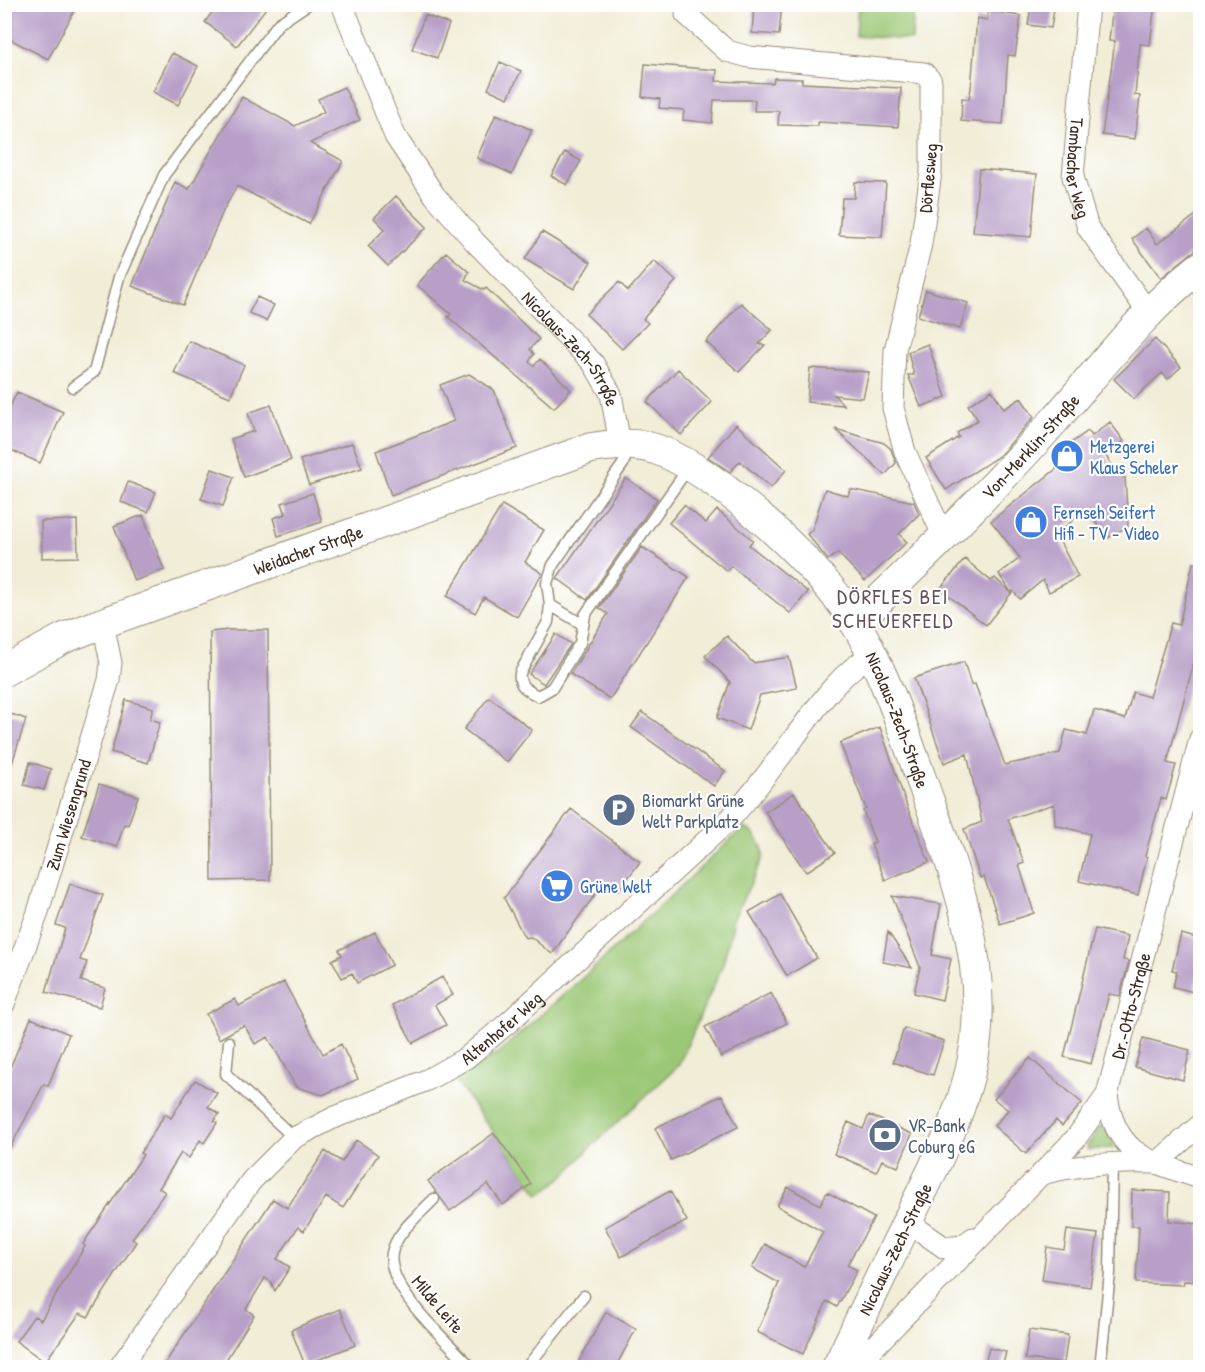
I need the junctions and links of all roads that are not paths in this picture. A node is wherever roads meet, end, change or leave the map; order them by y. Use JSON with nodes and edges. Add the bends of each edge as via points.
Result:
{"nodes":[{"id":1,"x":308,"y":4,"type":"edge"},
{"id":2,"x":342,"y":4,"type":"edge"},
{"id":3,"x":692,"y":4,"type":"edge"},
{"id":4,"x":1088,"y":4,"type":"edge"},
{"id":5,"x":1200,"y":267,"type":"edge"},
{"id":6,"x":1148,"y":312,"type":"junction"},
{"id":7,"x":73,"y":387,"type":"dead end"},
{"id":8,"x":625,"y":444,"type":"junction"},
{"id":9,"x":691,"y":464,"type":"junction"},
{"id":10,"x":944,"y":537,"type":"junction"},
{"id":11,"x":550,"y":605,"type":"junction"},
{"id":12,"x":103,"y":623,"type":"junction"},
{"id":13,"x":855,"y":623,"type":"junction"},
{"id":14,"x":582,"y":624,"type":"junction"},
{"id":15,"x":872,"y":655,"type":"junction"},
{"id":16,"x":4,"y":671,"type":"edge"},
{"id":17,"x":1200,"y":739,"type":"edge"},
{"id":18,"x":4,"y":1004,"type":"edge"},
{"id":19,"x":229,"y":1042,"type":"dead end"},
{"id":20,"x":1107,"y":1095,"type":"junction"},
{"id":21,"x":1200,"y":1125,"type":"edge"},
{"id":22,"x":294,"y":1138,"type":"junction"},
{"id":23,"x":1112,"y":1162,"type":"junction"},
{"id":24,"x":1157,"y":1163,"type":"junction"},
{"id":25,"x":1040,"y":1175,"type":"junction"},
{"id":26,"x":1200,"y":1178,"type":"edge"},
{"id":27,"x":434,"y":1199,"type":"dead end"},
{"id":28,"x":908,"y":1222,"type":"junction"},
{"id":29,"x":984,"y":1231,"type":"junction"},
{"id":30,"x":584,"y":1296,"type":"dead end"},
{"id":31,"x":119,"y":1368,"type":"edge"},
{"id":32,"x":472,"y":1368,"type":"edge"},
{"id":33,"x":526,"y":1368,"type":"edge"},
{"id":34,"x":837,"y":1368,"type":"edge"},
{"id":35,"x":854,"y":1368,"type":"edge"},
{"id":36,"x":1100,"y":1368,"type":"edge"}],
"edges":[{"from":1,"to":7,"type":"lane","via":[[278,24],[164,175],[119,277],[94,372]]},
{"from":2,"to":8,"type":"street","name":"Nicolaus-Zech-Straße","via":[[395,136],[435,196],[475,242],[593,363],[612,394]]},
{"from":3,"to":10,"type":"street","name":"Dörflesweg","via":[[686,14],[727,51],[749,57],[924,73],[931,81],[931,172],[921,244],[895,350],[893,408],[905,452]]},
{"from":4,"to":6,"type":"street","name":"Tambacher Weg","via":[[1073,177],[1088,228]]},
{"from":5,"to":6,"type":"street","name":"Von-Merklin-Straße"},
{"from":6,"to":10,"type":"street","name":"Von-Merklin-Straße","via":[[1052,424]]},
{"from":8,"to":9,"type":"street","name":"Nicolaus-Zech-Straße","via":[[656,449]]},
{"from":8,"to":11,"type":"lane","via":[[623,464],[554,565],[547,584]]},
{"from":8,"to":12,"type":"street","name":"Weidacher Straße","via":[[591,448]]},
{"from":9,"to":13,"type":"street","name":"Nicolaus-Zech-Straße","via":[[775,532],[838,596]]},
{"from":9,"to":14,"type":"lane"},
{"from":10,"to":13,"type":"street","name":"Von-Merklin-Straße"},
{"from":11,"to":14,"type":"lane"},
{"from":11,"to":14,"type":"lane","via":[[548,622],[520,673],[522,686],[531,692],[538,696],[552,688],[580,643]]},
{"from":12,"to":16,"type":"street","name":"Weidacher Straße","via":[[64,638]]},
{"from":12,"to":18,"type":"street","name":"Zum Wiesengrund","via":[[111,663],[109,680],[37,915]]},
{"from":13,"to":15,"type":"street","name":"Nicolaus-Zech-Straße"},
{"from":15,"to":22,"type":"street","name":"Altenhofer Weg","via":[[852,668],[827,694],[758,788],[728,821],[483,1044],[427,1080]]},
{"from":15,"to":28,"type":"street","name":"Nicolaus-Zech-Straße","via":[[951,862],[976,969],[976,1041],[968,1082],[943,1148]]},
{"from":17,"to":20,"type":"street","name":"Dr.-Otto-Straße"},
{"from":19,"to":22,"type":"lane","via":[[226,1074]]},
{"from":20,"to":24,"type":"street","via":[[1110,1120],[1127,1144]]},
{"from":20,"to":25,"type":"street","name":"Dr.-Otto-Straße","via":[[1076,1138]]},
{"from":21,"to":24,"type":"street"},
{"from":22,"to":31,"type":"street","name":"Altenhofer Weg","via":[[252,1180]]},
{"from":23,"to":24,"type":"street"},
{"from":23,"to":25,"type":"street"},
{"from":23,"to":36,"type":"lane","via":[[1110,1273]]},
{"from":24,"to":26,"type":"street"},
{"from":25,"to":29,"type":"street","name":"Dr.-Otto-Straße"},
{"from":27,"to":32,"type":"lane","name":"Milde Leite","via":[[399,1237],[392,1253],[392,1266],[405,1295]]},
{"from":28,"to":29,"type":"street","name":"Dr.-Otto-Straße","via":[[949,1249],[962,1246]]},
{"from":28,"to":34,"type":"street","name":"Nicolaus-Zech-Straße"},
{"from":29,"to":35,"type":"street","name":"Dr.-Otto-Straße"},
{"from":30,"to":33,"type":"lane"}]}
